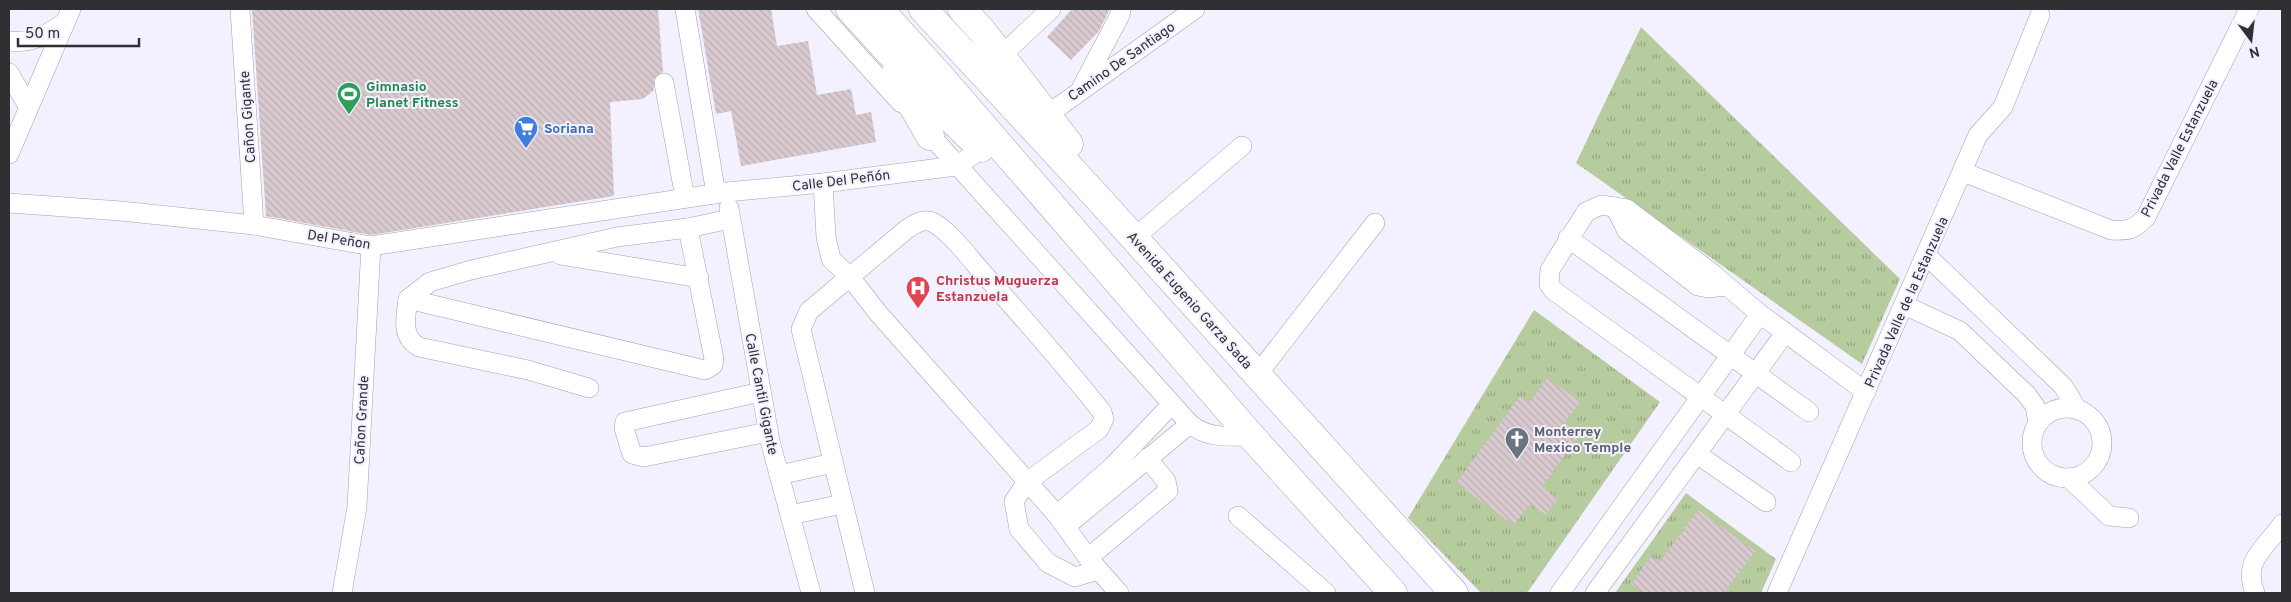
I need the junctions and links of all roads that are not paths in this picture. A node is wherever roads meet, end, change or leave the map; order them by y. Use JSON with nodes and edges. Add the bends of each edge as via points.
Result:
{"nodes":[{"id":1,"x":240,"y":9,"type":"edge"},
{"id":2,"x":685,"y":9,"type":"edge"},
{"id":3,"x":816,"y":9,"type":"edge"},
{"id":4,"x":923,"y":9,"type":"edge"},
{"id":5,"x":962,"y":9,"type":"edge"},
{"id":6,"x":1051,"y":9,"type":"edge"},
{"id":7,"x":1121,"y":9,"type":"edge"},
{"id":8,"x":1195,"y":9,"type":"edge"},
{"id":9,"x":2249,"y":9,"type":"edge"},
{"id":10,"x":865,"y":15,"type":"edge"},
{"id":11,"x":2040,"y":15,"type":"dead end"},
{"id":12,"x":67,"y":16,"type":"edge"},
{"id":13,"x":9,"y":41,"type":"edge"},
{"id":14,"x":1001,"y":56,"type":"junction"},
{"id":15,"x":9,"y":73,"type":"edge"},
{"id":16,"x":664,"y":83,"type":"dead end"},
{"id":17,"x":1080,"y":90,"type":"junction"},
{"id":18,"x":28,"y":106,"type":"junction"},
{"id":19,"x":1047,"y":115,"type":"junction"},
{"id":20,"x":14,"y":125,"type":"edge"},
{"id":21,"x":930,"y":136,"type":"junction"},
{"id":22,"x":1242,"y":146,"type":"dead end"},
{"id":23,"x":982,"y":148,"type":"junction"},
{"id":24,"x":9,"y":154,"type":"edge"},
{"id":25,"x":956,"y":166,"type":"junction"},
{"id":26,"x":1963,"y":172,"type":"junction"},
{"id":27,"x":823,"y":183,"type":"junction"},
{"id":28,"x":721,"y":193,"type":"junction"},
{"id":29,"x":1044,"y":196,"type":"junction"},
{"id":30,"x":1097,"y":197,"type":"junction"},
{"id":31,"x":685,"y":198,"type":"junction"},
{"id":32,"x":9,"y":203,"type":"edge"},
{"id":33,"x":730,"y":220,"type":"junction"},
{"id":34,"x":1375,"y":223,"type":"dead end"},
{"id":35,"x":254,"y":225,"type":"junction"},
{"id":36,"x":688,"y":228,"type":"junction"},
{"id":37,"x":617,"y":237,"type":"junction"},
{"id":38,"x":1134,"y":238,"type":"junction"},
{"id":39,"x":1568,"y":238,"type":"junction"},
{"id":40,"x":370,"y":246,"type":"junction"},
{"id":41,"x":550,"y":253,"type":"junction"},
{"id":42,"x":1926,"y":256,"type":"junction"},
{"id":43,"x":623,"y":264,"type":"junction"},
{"id":44,"x":699,"y":278,"type":"junction"},
{"id":45,"x":850,"y":278,"type":"junction"},
{"id":46,"x":408,"y":299,"type":"junction"},
{"id":47,"x":1904,"y":305,"type":"junction"},
{"id":48,"x":1978,"y":305,"type":"junction"},
{"id":49,"x":1760,"y":314,"type":"junction"},
{"id":50,"x":1960,"y":330,"type":"junction"},
{"id":51,"x":1785,"y":333,"type":"junction"},
{"id":52,"x":1730,"y":356,"type":"junction"},
{"id":53,"x":1756,"y":374,"type":"junction"},
{"id":54,"x":1257,"y":375,"type":"junction"},
{"id":55,"x":589,"y":388,"type":"dead end"},
{"id":56,"x":761,"y":392,"type":"junction"},
{"id":57,"x":1866,"y":392,"type":"junction"},
{"id":58,"x":1700,"y":397,"type":"junction"},
{"id":59,"x":1172,"y":404,"type":"junction"},
{"id":60,"x":2077,"y":409,"type":"junction"},
{"id":61,"x":1809,"y":412,"type":"dead end"},
{"id":62,"x":1726,"y":414,"type":"junction"},
{"id":63,"x":2038,"y":423,"type":"junction"},
{"id":64,"x":1190,"y":424,"type":"junction"},
{"id":65,"x":768,"y":432,"type":"junction"},
{"id":66,"x":1251,"y":436,"type":"junction"},
{"id":67,"x":1697,"y":454,"type":"junction"},
{"id":68,"x":1147,"y":458,"type":"junction"},
{"id":69,"x":1790,"y":462,"type":"dead end"},
{"id":70,"x":833,"y":463,"type":"junction"},
{"id":71,"x":779,"y":475,"type":"junction"},
{"id":72,"x":2069,"y":478,"type":"junction"},
{"id":73,"x":1027,"y":482,"type":"junction"},
{"id":74,"x":1766,"y":502,"type":"dead end"},
{"id":75,"x":843,"y":504,"type":"junction"},
{"id":76,"x":790,"y":516,"type":"junction"},
{"id":77,"x":1238,"y":516,"type":"dead end"},
{"id":78,"x":2130,"y":518,"type":"dead end"},
{"id":79,"x":1061,"y":521,"type":"junction"},
{"id":80,"x":2282,"y":524,"type":"edge"},
{"id":81,"x":1093,"y":564,"type":"junction"},
{"id":82,"x":342,"y":593,"type":"edge"},
{"id":83,"x":811,"y":593,"type":"edge"},
{"id":84,"x":866,"y":593,"type":"edge"},
{"id":85,"x":1119,"y":593,"type":"edge"},
{"id":86,"x":1326,"y":593,"type":"edge"},
{"id":87,"x":1392,"y":593,"type":"edge"},
{"id":88,"x":1454,"y":593,"type":"edge"},
{"id":89,"x":1560,"y":593,"type":"edge"},
{"id":90,"x":1595,"y":593,"type":"edge"},
{"id":91,"x":1777,"y":593,"type":"edge"},
{"id":92,"x":2255,"y":593,"type":"edge"}],
"edges":[{"from":1,"to":35,"type":"street","name":"Cañon Gigante"},
{"from":2,"to":28,"type":"street","name":"Calle Cantil Gigante"},
{"from":3,"to":21,"type":"street"},
{"from":4,"to":30,"type":"highway","name":"Avenida Eugenio Garza Sada"},
{"from":5,"to":14,"type":"highway"},
{"from":6,"to":14,"type":"street"},
{"from":7,"to":17,"type":"street"},
{"from":8,"to":17,"type":"street","name":"Camino De Santiago"},
{"from":9,"to":26,"type":"street","name":"Privada Valle Estanzuela","via":[[2146,216],[2137,227],[2111,230]]},
{"from":10,"to":21,"type":"highway"},
{"from":10,"to":23,"type":"highway","via":[[943,111]]},
{"from":10,"to":29,"type":"highway"},
{"from":11,"to":26,"type":"street","name":"Privada Valle de la Estanzuela","via":[[2004,107],[1978,135]]},
{"from":12,"to":13,"type":"street","via":[[44,36],[20,43]]},
{"from":12,"to":18,"type":"street"},
{"from":14,"to":19,"type":"highway"},
{"from":15,"to":18,"type":"street"},
{"from":16,"to":31,"type":"street"},
{"from":17,"to":19,"type":"street","name":"Camino De Santiago"},
{"from":18,"to":20,"type":"street"},
{"from":19,"to":30,"type":"highway","via":[[1092,175]]},
{"from":20,"to":24,"type":"street"},
{"from":21,"to":25,"type":"street"},
{"from":22,"to":38,"type":"street"},
{"from":23,"to":25,"type":"street"},
{"from":23,"to":29,"type":"highway"},
{"from":25,"to":27,"type":"street","name":"Calle Del Peñón"},
{"from":25,"to":59,"type":"street"},
{"from":26,"to":42,"type":"street","name":"Privada Valle de la Estanzuela"},
{"from":27,"to":28,"type":"street","name":"Calle Del Peñón"},
{"from":27,"to":45,"type":"street","via":[[826,237],[831,259]]},
{"from":28,"to":31,"type":"street","name":"Del Peñon"},
{"from":28,"to":33,"type":"street","name":"Calle Cantil Gigante"},
{"from":29,"to":66,"type":"highway"},
{"from":30,"to":38,"type":"highway","name":"Avenida Eugenio Garza Sada"},
{"from":31,"to":40,"type":"street","name":"Del Peñon"},
{"from":32,"to":35,"type":"street","name":"Del Peñon"},
{"from":33,"to":36,"type":"street"},
{"from":33,"to":56,"type":"street","name":"Calle Cantil Gigante"},
{"from":34,"to":54,"type":"street"},
{"from":35,"to":40,"type":"street","name":"Del Peñon"},
{"from":36,"to":37,"type":"street"},
{"from":36,"to":44,"type":"street"},
{"from":37,"to":41,"type":"street"},
{"from":37,"to":43,"type":"street"},
{"from":38,"to":54,"type":"highway","name":"Avenida Eugenio Garza Sada"},
{"from":39,"to":49,"type":"street","via":[[1586,212],[1594,207],[1628,209]]},
{"from":39,"to":52,"type":"street"},
{"from":39,"to":58,"type":"street","via":[[1550,270],[1549,284],[1553,290]]},
{"from":40,"to":82,"type":"street","name":"Cañon Grande","via":[[356,508]]},
{"from":41,"to":43,"type":"street"},
{"from":41,"to":46,"type":"street","via":[[430,282]]},
{"from":42,"to":47,"type":"street","name":"Privada Valle de la Estanzuela"},
{"from":42,"to":48,"type":"street"},
{"from":43,"to":44,"type":"street"},
{"from":44,"to":46,"type":"street","via":[[714,359],[713,365],[705,370]]},
{"from":45,"to":70,"type":"street","via":[[809,311],[801,329]]},
{"from":45,"to":73,"type":"street"},
{"from":45,"to":73,"type":"street","via":[[915,223],[930,221],[958,244],[1017,310],[1102,412],[1104,419],[1099,429]]},
{"from":46,"to":55,"type":"street","via":[[407,335],[419,347],[528,370]]},
{"from":47,"to":50,"type":"street"},
{"from":47,"to":57,"type":"street","name":"Privada Valle de la Estanzuela"},
{"from":48,"to":50,"type":"street"},
{"from":48,"to":60,"type":"street","via":[[2063,386]]},
{"from":49,"to":51,"type":"street"},
{"from":49,"to":52,"type":"street"},
{"from":50,"to":63,"type":"street","via":[[2027,395],[2035,406]]},
{"from":51,"to":53,"type":"street"},
{"from":51,"to":57,"type":"street"},
{"from":52,"to":53,"type":"street"},
{"from":52,"to":58,"type":"street"},
{"from":53,"to":61,"type":"street"},
{"from":53,"to":62,"type":"street"},
{"from":54,"to":88,"type":"highway","name":"Avenida Eugenio Garza Sada"},
{"from":56,"to":65,"type":"street","name":"Calle Cantil Gigante"},
{"from":56,"to":65,"type":"street","via":[[625,422],[624,428],[632,454],[644,458]]},
{"from":57,"to":91,"type":"street","name":"Privada Valle de la Estanzuela"},
{"from":58,"to":62,"type":"street"},
{"from":58,"to":89,"type":"street"},
{"from":59,"to":64,"type":"street"},
{"from":59,"to":79,"type":"street"},
{"from":60,"to":63,"type":"street","via":[[2056,410]]},
{"from":60,"to":72,"type":"street","via":[[2098,426],[2103,442],[2097,462],[2079,476]]},
{"from":62,"to":67,"type":"street"},
{"from":62,"to":69,"type":"street"},
{"from":63,"to":72,"type":"street","via":[[2032,444],[2037,460],[2048,472]]},
{"from":64,"to":66,"type":"street","via":[[1197,430],[1217,436]]},
{"from":64,"to":68,"type":"street"},
{"from":65,"to":71,"type":"street","name":"Calle Cantil Gigante"},
{"from":66,"to":87,"type":"highway"},
{"from":67,"to":74,"type":"street"},
{"from":67,"to":90,"type":"street"},
{"from":68,"to":79,"type":"street"},
{"from":68,"to":81,"type":"street","via":[[1166,481],[1168,491]]},
{"from":70,"to":71,"type":"street"},
{"from":70,"to":75,"type":"street"},
{"from":71,"to":76,"type":"street","name":"Calle Cantil Gigante"},
{"from":72,"to":78,"type":"street","via":[[2109,516]]},
{"from":73,"to":79,"type":"street"},
{"from":73,"to":81,"type":"street","via":[[1014,501],[1019,529],[1048,563],[1075,577]]},
{"from":75,"to":76,"type":"street"},
{"from":75,"to":84,"type":"street"},
{"from":76,"to":83,"type":"street","name":"Calle Cantil Gigante"},
{"from":77,"to":86,"type":"street"},
{"from":79,"to":81,"type":"street"},
{"from":80,"to":92,"type":"street","via":[[2253,561],[2250,576]]},
{"from":81,"to":85,"type":"street"}]}
